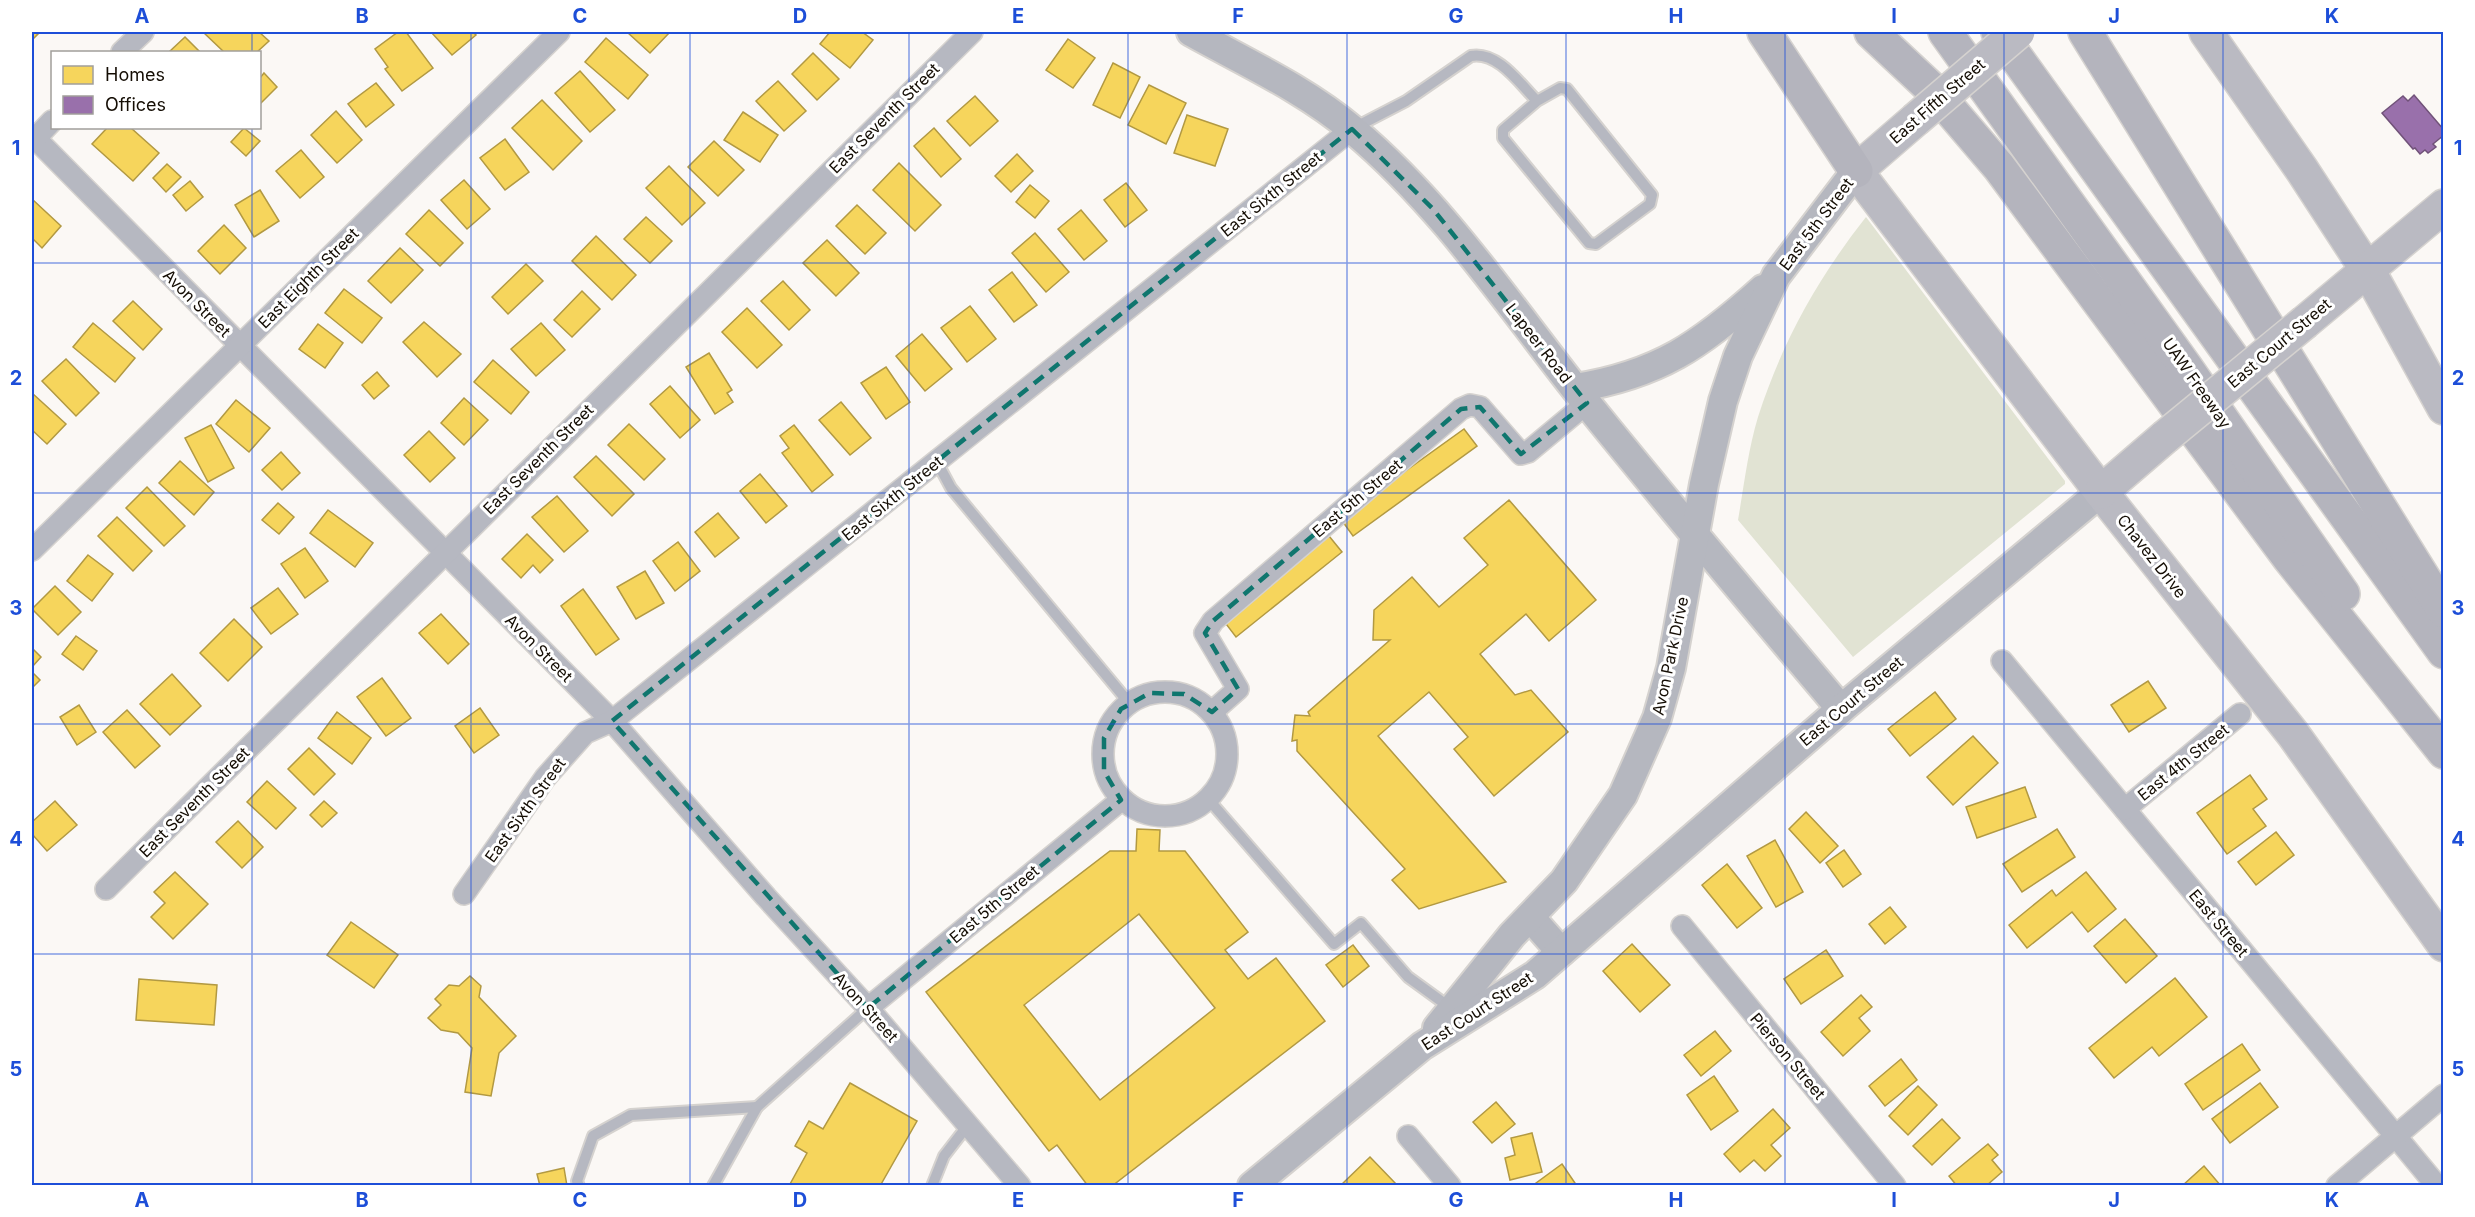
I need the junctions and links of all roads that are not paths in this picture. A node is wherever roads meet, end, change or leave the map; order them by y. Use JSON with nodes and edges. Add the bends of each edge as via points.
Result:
{"nodes":[{"id":1,"x":144,"y":32,"type":"edge"},
{"id":2,"x":559,"y":32,"type":"edge"},
{"id":3,"x":972,"y":32,"type":"edge"},
{"id":4,"x":1191,"y":32,"type":"edge"},
{"id":5,"x":1764,"y":32,"type":"edge"},
{"id":6,"x":1871,"y":32,"type":"edge"},
{"id":7,"x":1946,"y":32,"type":"edge"},
{"id":8,"x":1998,"y":32,"type":"edge"},
{"id":9,"x":2018,"y":32,"type":"edge"},
{"id":10,"x":2085,"y":32,"type":"edge"},
{"id":11,"x":2206,"y":32,"type":"edge"},
{"id":12,"x":123,"y":51,"type":"edge"},
{"id":13,"x":1537,"y":101,"type":"junction"},
{"id":14,"x":51,"y":122,"type":"edge"},
{"id":15,"x":1352,"y":129,"type":"junction"},
{"id":16,"x":33,"y":138,"type":"edge"},
{"id":17,"x":1856,"y":171,"type":"junction"},
{"id":18,"x":2444,"y":206,"type":"edge"},
{"id":19,"x":2367,"y":270,"type":"junction"},
{"id":20,"x":1776,"y":276,"type":"junction"},
{"id":21,"x":239,"y":346,"type":"junction"},
{"id":22,"x":1581,"y":395,"type":"junction"},
{"id":23,"x":2444,"y":408,"type":"edge"},
{"id":24,"x":937,"y":462,"type":"junction"},
{"id":25,"x":2101,"y":492,"type":"junction"},
{"id":26,"x":1694,"y":534,"type":"junction"},
{"id":27,"x":32,"y":550,"type":"edge"},
{"id":28,"x":443,"y":553,"type":"junction"},
{"id":29,"x":2444,"y":611,"type":"edge"},
{"id":30,"x":2444,"y":652,"type":"edge"},
{"id":31,"x":2002,"y":661,"type":"dead end"},
{"id":32,"x":1130,"y":704,"type":"junction"},
{"id":33,"x":1841,"y":709,"type":"junction"},
{"id":34,"x":1212,"y":712,"type":"junction"},
{"id":35,"x":2240,"y":714,"type":"dead end"},
{"id":36,"x":612,"y":721,"type":"junction"},
{"id":37,"x":2444,"y":738,"type":"edge"},
{"id":38,"x":2444,"y":752,"type":"edge"},
{"id":39,"x":1121,"y":800,"type":"junction"},
{"id":40,"x":1209,"y":800,"type":"junction"},
{"id":41,"x":2125,"y":809,"type":"junction"},
{"id":42,"x":106,"y":889,"type":"dead end"},
{"id":43,"x":464,"y":894,"type":"dead end"},
{"id":44,"x":1530,"y":916,"type":"junction"},
{"id":45,"x":1682,"y":926,"type":"dead end"},
{"id":46,"x":2444,"y":945,"type":"edge"},
{"id":47,"x":1561,"y":952,"type":"junction"},
{"id":48,"x":868,"y":1008,"type":"junction"},
{"id":49,"x":1452,"y":1009,"type":"junction"},
{"id":50,"x":1422,"y":1046,"type":"junction"},
{"id":51,"x":2444,"y":1095,"type":"edge"},
{"id":52,"x":757,"y":1107,"type":"junction"},
{"id":53,"x":968,"y":1125,"type":"junction"},
{"id":54,"x":1408,"y":1136,"type":"dead end"},
{"id":55,"x":2395,"y":1136,"type":"junction"},
{"id":56,"x":1012,"y":1183,"type":"edge"},
{"id":57,"x":579,"y":1185,"type":"edge"},
{"id":58,"x":713,"y":1185,"type":"edge"},
{"id":59,"x":932,"y":1185,"type":"edge"},
{"id":60,"x":1252,"y":1185,"type":"edge"},
{"id":61,"x":1450,"y":1185,"type":"edge"},
{"id":62,"x":1895,"y":1185,"type":"edge"},
{"id":63,"x":2337,"y":1185,"type":"edge"},
{"id":64,"x":2437,"y":1185,"type":"edge"}],
"edges":[{"from":1,"to":12,"type":"street"},
{"from":2,"to":21,"type":"street","name":"East Eighth Street"},
{"from":3,"to":28,"type":"street","name":"East Seventh Street"},
{"from":4,"to":15,"type":"main road","name":"Lapeer Road","via":[[1315,102]]},
{"from":5,"to":17,"type":"highway"},
{"from":6,"to":38,"type":"highway","via":[[1934,91],[1999,167],[2289,558]]},
{"from":7,"to":37,"type":"highway","name":"UAW Freeway"},
{"from":8,"to":30,"type":"highway"},
{"from":9,"to":17,"type":"main road","name":"East Fifth Street","bridge":true},
{"from":10,"to":29,"type":"highway"},
{"from":11,"to":19,"type":"main road"},
{"from":13,"to":13,"type":"lane","via":[[1560,88],[1567,90],[1652,195],[1650,204],[1596,244],[1589,243],[1503,138],[1503,130]]},
{"from":13,"to":15,"type":"lane","via":[[1492,57],[1471,56],[1406,100]]},
{"from":14,"to":16,"type":"street"},
{"from":15,"to":22,"type":"main road","name":"Lapeer Road","via":[[1433,209]]},
{"from":15,"to":24,"type":"street","name":"East Sixth Street"},
{"from":16,"to":21,"type":"street","name":"Avon Street"},
{"from":17,"to":20,"type":"main road","name":"East 5th Street"},
{"from":17,"to":25,"type":"main road","name":"Chavez Drive"},
{"from":18,"to":19,"type":"main road","name":"East Court Street"},
{"from":19,"to":23,"type":"main road"},
{"from":19,"to":25,"type":"main road","name":"East Court Street","bridge":true},
{"from":20,"to":22,"type":"main road","via":[[1721,327],[1681,353]]},
{"from":20,"to":26,"type":"main road","name":"Avon Park Drive","via":[[1738,356],[1723,401]]},
{"from":21,"to":27,"type":"street","name":"East Eighth Street"},
{"from":21,"to":28,"type":"street","name":"Avon Street"},
{"from":22,"to":26,"type":"main road","name":"Lapeer Road"},
{"from":22,"to":34,"type":"street","name":"East 5th Street","via":[[1528,452],[1521,454],[1480,407],[1470,405],[1461,409],[1213,621],[1205,633],[1238,689]]},
{"from":24,"to":32,"type":"lane","via":[[951,488]]},
{"from":24,"to":36,"type":"street","name":"East Sixth Street"},
{"from":25,"to":33,"type":"main road","name":"East Court Street"},
{"from":25,"to":46,"type":"main road","name":"Chavez Drive","via":[[2293,734]]},
{"from":26,"to":33,"type":"main road","name":"Lapeer Road"},
{"from":26,"to":44,"type":"main road","name":"Avon Park Drive","via":[[1671,668],[1640,759],[1623,795],[1564,881]]},
{"from":28,"to":36,"type":"street","name":"Avon Street"},
{"from":28,"to":42,"type":"street","name":"East Seventh Street"},
{"from":31,"to":41,"type":"street","name":"East Street"},
{"from":32,"to":34,"type":"street","via":[[1150,693],[1184,694]]},
{"from":32,"to":39,"type":"street","via":[[1121,709],[1104,738],[1104,771]]},
{"from":33,"to":47,"type":"main road","name":"East Court Street"},
{"from":34,"to":40,"type":"street","via":[[1227,740],[1227,751],[1226,772]]},
{"from":35,"to":41,"type":"street","name":"East 4th Street"},
{"from":36,"to":43,"type":"street","name":"East Sixth Street","via":[[585,733],[545,778]]},
{"from":36,"to":48,"type":"street","name":"Avon Street"},
{"from":39,"to":40,"type":"street","via":[[1149,816],[1181,816]]},
{"from":39,"to":48,"type":"street","name":"East 5th Street"},
{"from":40,"to":49,"type":"lane","via":[[1334,944],[1361,923],[1408,977]]},
{"from":41,"to":55,"type":"street","name":"East Street"},
{"from":44,"to":47,"type":"main road"},
{"from":44,"to":49,"type":"main road","name":"Avon Park Drive"},
{"from":45,"to":62,"type":"street","name":"Pierson Street"},
{"from":47,"to":50,"type":"main road","name":"East Court Street","via":[[1535,975]]},
{"from":48,"to":52,"type":"lane"},
{"from":48,"to":53,"type":"street","name":"Avon Street"},
{"from":49,"to":50,"type":"main road","name":"Avon Park Drive"},
{"from":50,"to":60,"type":"main road","name":"East Court Street"},
{"from":51,"to":55,"type":"street"},
{"from":52,"to":57,"type":"lane","via":[[632,1115],[592,1136]]},
{"from":52,"to":58,"type":"lane"},
{"from":53,"to":56,"type":"street","name":"Avon Street"},
{"from":53,"to":59,"type":"lane","via":[[944,1156]]},
{"from":54,"to":61,"type":"street"},
{"from":55,"to":63,"type":"street"},
{"from":55,"to":64,"type":"street","name":"East Street"}]}
